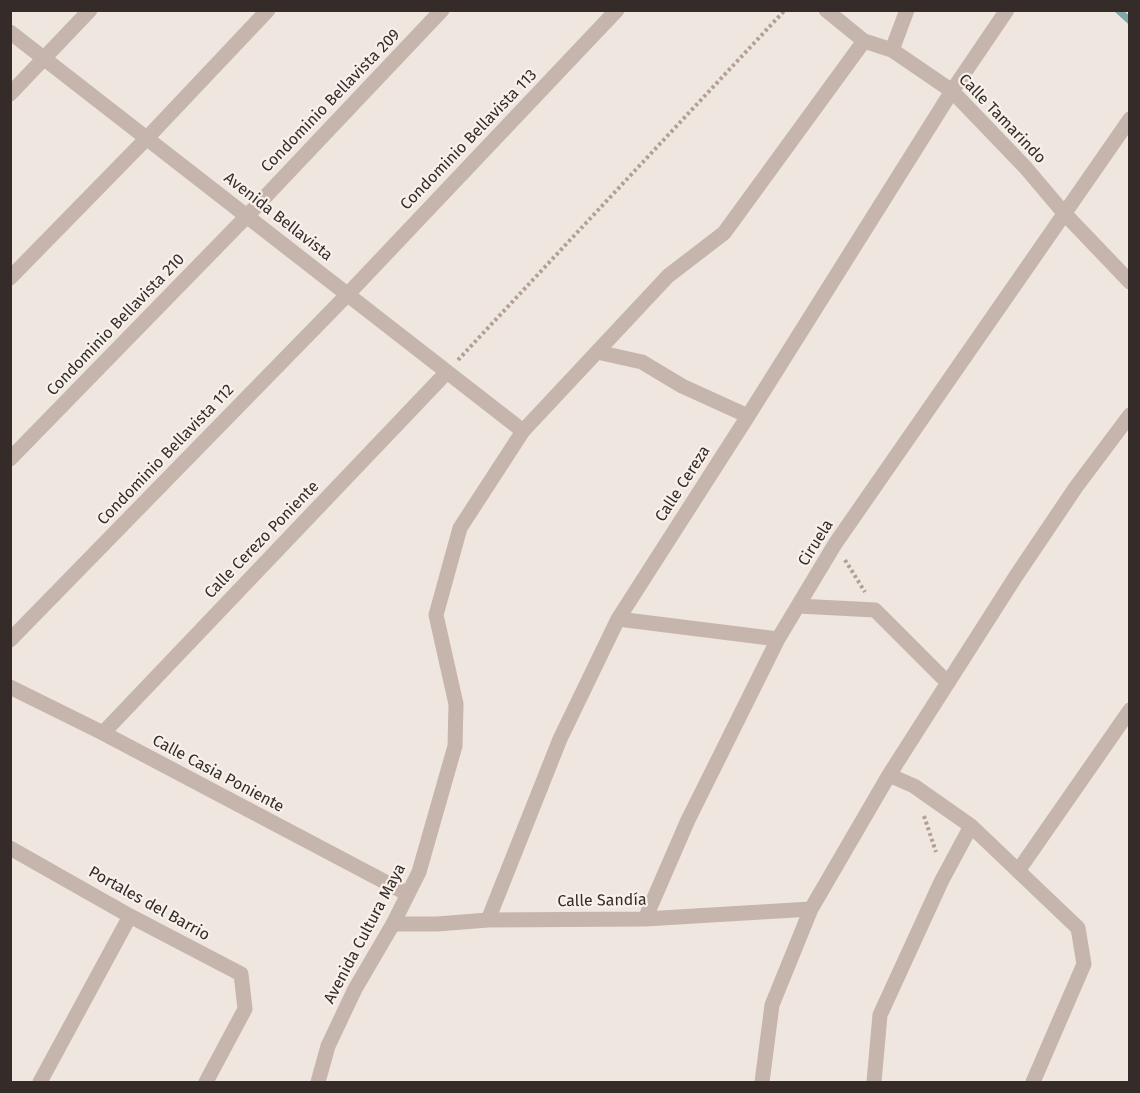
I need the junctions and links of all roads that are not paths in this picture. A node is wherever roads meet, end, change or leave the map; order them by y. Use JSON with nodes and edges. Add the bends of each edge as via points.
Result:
{"nodes":[{"id":1,"x":90,"y":10,"type":"edge"},
{"id":2,"x":268,"y":10,"type":"edge"},
{"id":3,"x":442,"y":10,"type":"edge"},
{"id":4,"x":617,"y":10,"type":"edge"},
{"id":5,"x":826,"y":10,"type":"edge"},
{"id":6,"x":907,"y":10,"type":"edge"},
{"id":7,"x":1006,"y":10,"type":"edge"},
{"id":8,"x":10,"y":32,"type":"edge"},
{"id":9,"x":864,"y":41,"type":"junction"},
{"id":10,"x":892,"y":50,"type":"junction"},
{"id":11,"x":45,"y":58,"type":"junction"},
{"id":12,"x":952,"y":91,"type":"junction"},
{"id":13,"x":10,"y":94,"type":"edge"},
{"id":14,"x":1130,"y":119,"type":"edge"},
{"id":15,"x":147,"y":138,"type":"junction"},
{"id":16,"x":1064,"y":213,"type":"junction"},
{"id":17,"x":247,"y":216,"type":"junction"},
{"id":18,"x":10,"y":278,"type":"edge"},
{"id":19,"x":1130,"y":282,"type":"edge"},
{"id":20,"x":348,"y":294,"type":"junction"},
{"id":21,"x":597,"y":352,"type":"junction"},
{"id":22,"x":447,"y":372,"type":"junction"},
{"id":23,"x":1130,"y":415,"type":"edge"},
{"id":24,"x":748,"y":416,"type":"junction"},
{"id":25,"x":523,"y":431,"type":"junction"},
{"id":26,"x":10,"y":459,"type":"edge"},
{"id":27,"x":798,"y":606,"type":"junction"},
{"id":28,"x":618,"y":619,"type":"junction"},
{"id":29,"x":778,"y":639,"type":"junction"},
{"id":30,"x":10,"y":640,"type":"edge"},
{"id":31,"x":948,"y":683,"type":"junction"},
{"id":32,"x":10,"y":687,"type":"edge"},
{"id":33,"x":1130,"y":710,"type":"edge"},
{"id":34,"x":103,"y":733,"type":"junction"},
{"id":35,"x":889,"y":775,"type":"junction"},
{"id":36,"x":972,"y":826,"type":"junction"},
{"id":37,"x":10,"y":849,"type":"edge"},
{"id":38,"x":1018,"y":871,"type":"junction"},
{"id":39,"x":408,"y":894,"type":"junction"},
{"id":40,"x":811,"y":909,"type":"junction"},
{"id":41,"x":130,"y":916,"type":"junction"},
{"id":42,"x":645,"y":919,"type":"junction"},
{"id":43,"x":488,"y":920,"type":"junction"},
{"id":44,"x":393,"y":924,"type":"junction"},
{"id":45,"x":40,"y":1083,"type":"edge"},
{"id":46,"x":206,"y":1083,"type":"edge"},
{"id":47,"x":318,"y":1083,"type":"edge"},
{"id":48,"x":762,"y":1083,"type":"edge"},
{"id":49,"x":874,"y":1083,"type":"edge"},
{"id":50,"x":1033,"y":1083,"type":"edge"}],
"edges":[{"from":1,"to":11,"type":"street"},
{"from":2,"to":15,"type":"street"},
{"from":3,"to":17,"type":"street","name":"Condominio Bellavista 209"},
{"from":4,"to":20,"type":"street","name":"Condominio Bellavista 113"},
{"from":5,"to":9,"type":"street","name":"Calle Tamarindo"},
{"from":6,"to":10,"type":"street"},
{"from":7,"to":12,"type":"street","name":"Calle Cereza"},
{"from":8,"to":11,"type":"street","name":"Avenida Bellavista"},
{"from":9,"to":10,"type":"street","name":"Calle Tamarindo"},
{"from":9,"to":21,"type":"street","name":"Avenida Cultura Maya","via":[[724,232],[668,276]]},
{"from":10,"to":12,"type":"street","name":"Calle Tamarindo"},
{"from":11,"to":13,"type":"street"},
{"from":11,"to":15,"type":"street","name":"Avenida Bellavista"},
{"from":12,"to":16,"type":"street","name":"Calle Tamarindo"},
{"from":12,"to":24,"type":"street","name":"Calle Cereza"},
{"from":14,"to":16,"type":"street","name":"Ciruela"},
{"from":15,"to":17,"type":"street","name":"Avenida Bellavista"},
{"from":15,"to":18,"type":"street"},
{"from":16,"to":19,"type":"street","name":"Calle Tamarindo"},
{"from":16,"to":27,"type":"street","name":"Ciruela","via":[[836,544]]},
{"from":17,"to":20,"type":"street","name":"Avenida Bellavista"},
{"from":17,"to":26,"type":"street","name":"Condominio Bellavista 210"},
{"from":20,"to":22,"type":"street","name":"Avenida Bellavista"},
{"from":20,"to":30,"type":"street","name":"Condominio Bellavista 112"},
{"from":21,"to":24,"type":"street","via":[[642,362],[682,386]]},
{"from":21,"to":25,"type":"street","name":"Avenida Cultura Maya"},
{"from":22,"to":25,"type":"street","name":"Avenida Bellavista"},
{"from":22,"to":34,"type":"street","name":"Calle Cerezo Poniente"},
{"from":23,"to":31,"type":"street","via":[[1076,487]]},
{"from":24,"to":28,"type":"street","name":"Calle Cereza"},
{"from":25,"to":39,"type":"street","name":"Avenida Cultura Maya","via":[[460,528],[436,615],[456,704],[455,746],[419,872]]},
{"from":27,"to":29,"type":"street","name":"Ciruela"},
{"from":27,"to":31,"type":"street","via":[[875,610]]},
{"from":28,"to":29,"type":"street"},
{"from":28,"to":43,"type":"street","name":"Calle Cereza","via":[[560,739]]},
{"from":29,"to":42,"type":"street","name":"Ciruela","via":[[688,820]]},
{"from":31,"to":35,"type":"street"},
{"from":32,"to":34,"type":"street","name":"Calle Casia Poniente"},
{"from":33,"to":38,"type":"street"},
{"from":34,"to":39,"type":"street","name":"Calle Casia Poniente"},
{"from":35,"to":36,"type":"street","via":[[914,786]]},
{"from":35,"to":40,"type":"street"},
{"from":36,"to":38,"type":"street"},
{"from":36,"to":49,"type":"street","via":[[941,882],[880,1015]]},
{"from":37,"to":41,"type":"street","name":"Portales del Barrio"},
{"from":38,"to":50,"type":"street","via":[[1078,927],[1084,964]]},
{"from":39,"to":44,"type":"street","name":"Avenida Cultura Maya"},
{"from":40,"to":42,"type":"street","name":"Calle Sandía"},
{"from":40,"to":48,"type":"street","via":[[772,1005]]},
{"from":41,"to":45,"type":"street"},
{"from":41,"to":46,"type":"street","name":"Portales del Barrio","via":[[241,974],[245,1009]]},
{"from":42,"to":43,"type":"street","name":"Calle Sandía"},
{"from":43,"to":44,"type":"street","name":"Calle Sandía"},
{"from":44,"to":47,"type":"street","name":"Avenida Cultura Maya","via":[[328,1046]]}]}
